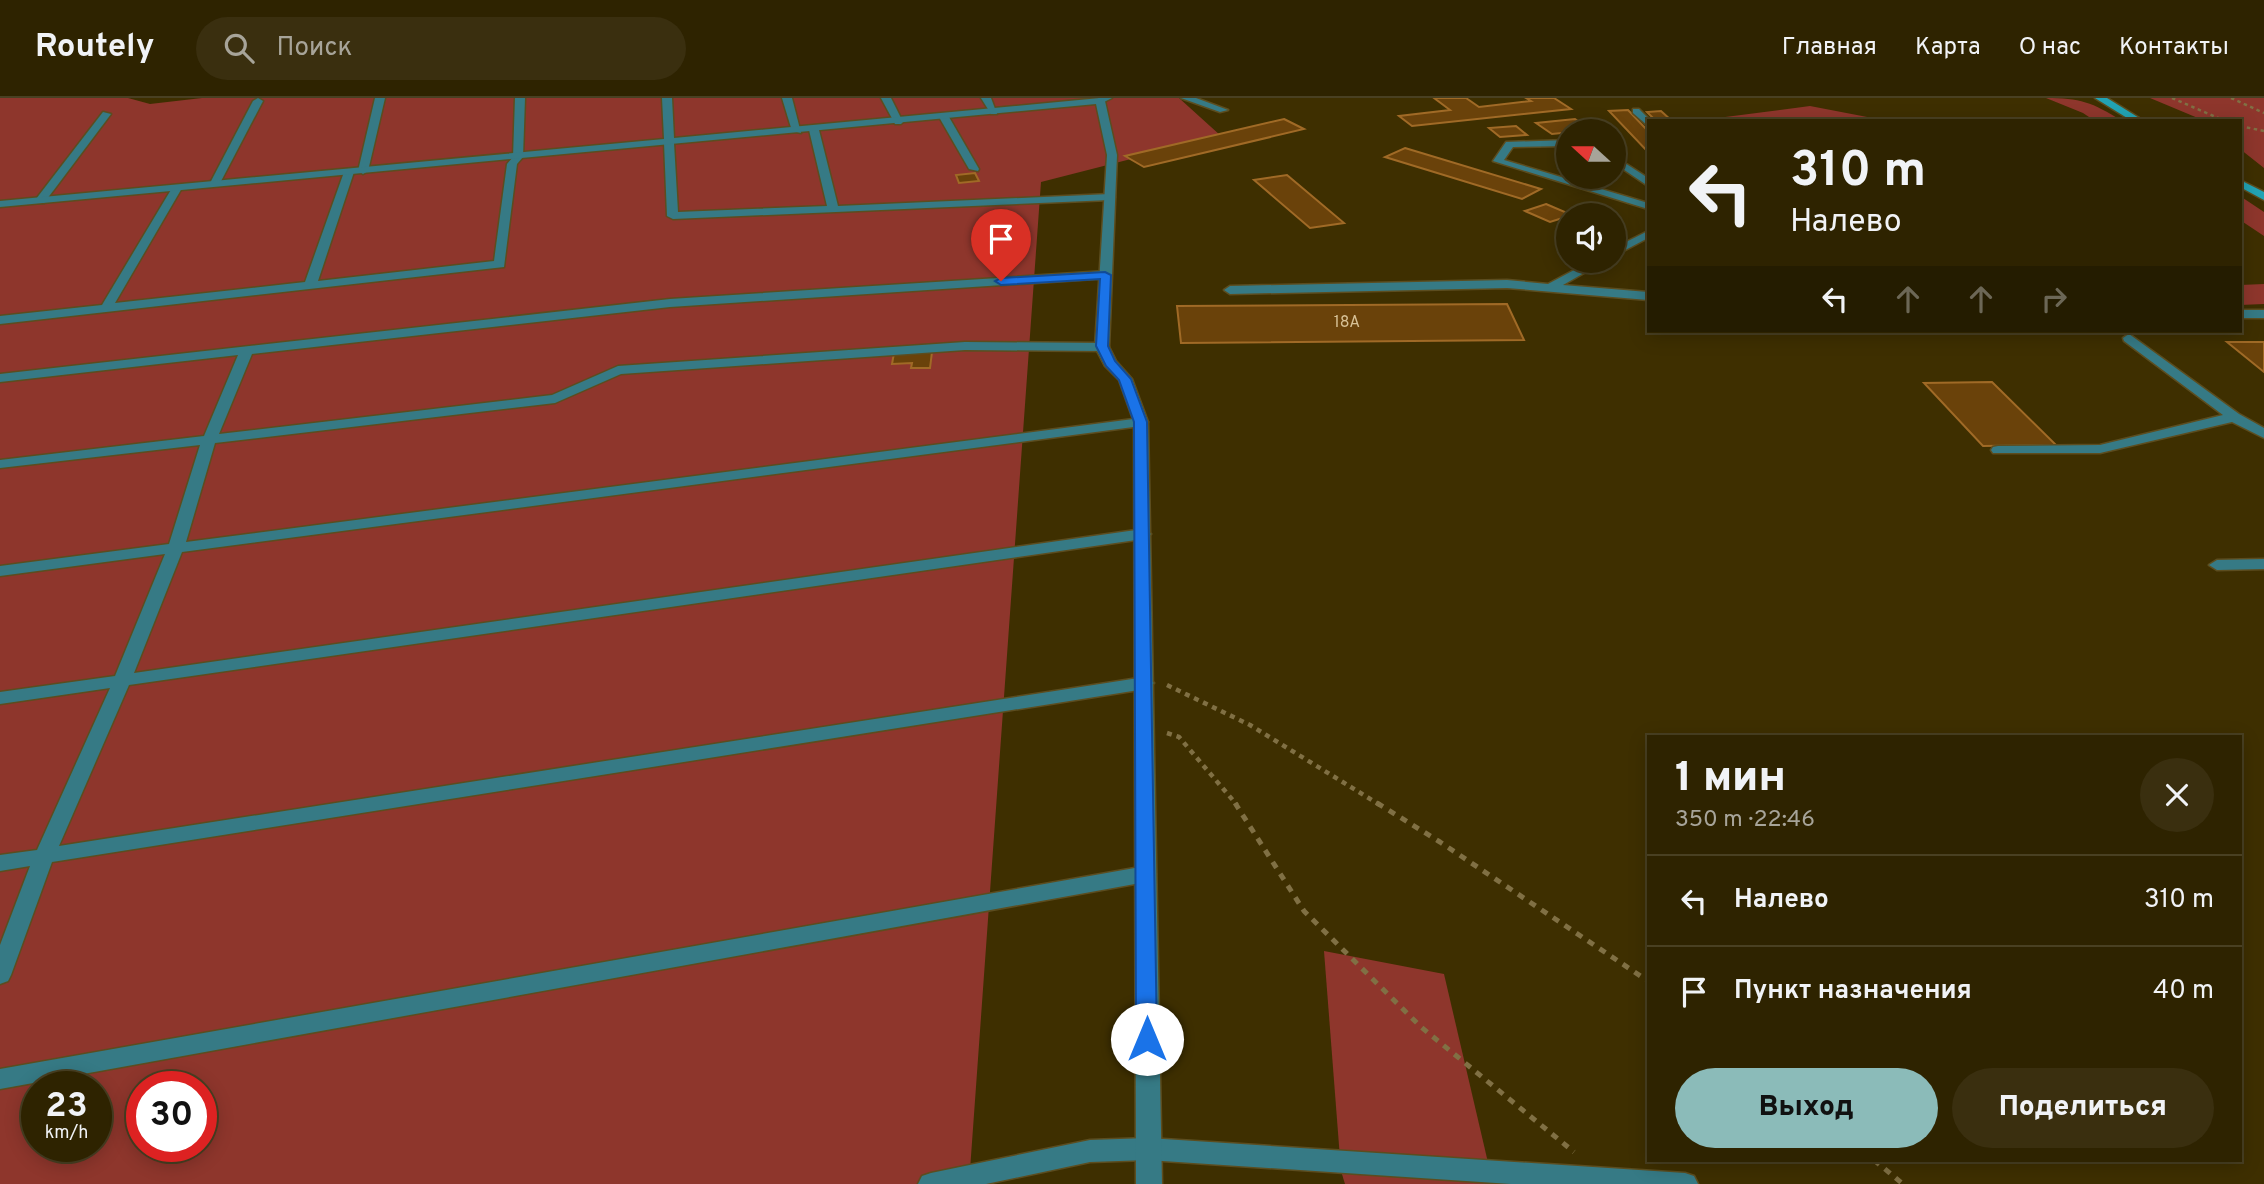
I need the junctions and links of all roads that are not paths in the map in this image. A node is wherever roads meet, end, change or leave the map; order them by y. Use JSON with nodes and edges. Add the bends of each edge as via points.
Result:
{"nodes":[{"id":1,"x":380,"y":98,"type":"edge"},
{"id":2,"x":520,"y":98,"type":"edge"},
{"id":3,"x":667,"y":98,"type":"edge"},
{"id":4,"x":787,"y":98,"type":"edge"},
{"id":5,"x":886,"y":98,"type":"edge"},
{"id":6,"x":1186,"y":98,"type":"edge"},
{"id":7,"x":2100,"y":98,"type":"edge"},
{"id":8,"x":258,"y":100,"type":"dead end"},
{"id":9,"x":1103,"y":100,"type":"edge"},
{"id":10,"x":990,"y":105,"type":"edge"},
{"id":11,"x":1223,"y":110,"type":"dead end"},
{"id":12,"x":1636,"y":111,"type":"dead end"},
{"id":13,"x":106,"y":114,"type":"dead end"},
{"id":14,"x":944,"y":117,"type":"junction"},
{"id":15,"x":2136,"y":119,"type":"edge"},
{"id":16,"x":898,"y":122,"type":"junction"},
{"id":17,"x":1647,"y":122,"type":"edge"},
{"id":18,"x":814,"y":130,"type":"junction"},
{"id":19,"x":797,"y":131,"type":"junction"},
{"id":20,"x":669,"y":143,"type":"junction"},
{"id":21,"x":1556,"y":143,"type":"edge"},
{"id":22,"x":518,"y":157,"type":"junction"},
{"id":23,"x":1626,"y":167,"type":"edge"},
{"id":24,"x":974,"y":169,"type":"dead end"},
{"id":25,"x":363,"y":171,"type":"junction"},
{"id":26,"x":349,"y":172,"type":"junction"},
{"id":27,"x":1556,"y":178,"type":"edge"},
{"id":28,"x":1647,"y":182,"type":"edge"},
{"id":29,"x":2242,"y":184,"type":"edge"},
{"id":30,"x":214,"y":185,"type":"junction"},
{"id":31,"x":177,"y":188,"type":"junction"},
{"id":32,"x":1591,"y":189,"type":"edge"},
{"id":33,"x":1110,"y":197,"type":"junction"},
{"id":34,"x":2264,"y":197,"type":"edge"},
{"id":35,"x":40,"y":201,"type":"junction"},
{"id":36,"x":1,"y":205,"type":"edge"},
{"id":37,"x":1647,"y":206,"type":"edge"},
{"id":38,"x":833,"y":209,"type":"junction"},
{"id":39,"x":1647,"y":235,"type":"edge"},
{"id":40,"x":1626,"y":246,"type":"edge"},
{"id":41,"x":1577,"y":273,"type":"edge"},
{"id":42,"x":1105,"y":275,"type":"junction"},
{"id":43,"x":310,"y":285,"type":"junction"},
{"id":44,"x":1549,"y":288,"type":"junction"},
{"id":45,"x":1230,"y":290,"type":"dead end"},
{"id":46,"x":1647,"y":296,"type":"edge"},
{"id":47,"x":106,"y":308,"type":"junction"},
{"id":48,"x":2242,"y":314,"type":"edge"},
{"id":49,"x":2264,"y":314,"type":"edge"},
{"id":50,"x":0,"y":320,"type":"edge"},
{"id":51,"x":2129,"y":338,"type":"dead end"},
{"id":52,"x":1102,"y":346,"type":"junction"},
{"id":53,"x":246,"y":352,"type":"junction"},
{"id":54,"x":0,"y":378,"type":"edge"},
{"id":55,"x":2234,"y":417,"type":"junction"},
{"id":56,"x":1141,"y":422,"type":"junction"},
{"id":57,"x":2264,"y":434,"type":"edge"},
{"id":58,"x":209,"y":440,"type":"junction"},
{"id":59,"x":1998,"y":450,"type":"dead end"},
{"id":60,"x":0,"y":464,"type":"edge"},
{"id":61,"x":1143,"y":534,"type":"junction"},
{"id":62,"x":176,"y":547,"type":"junction"},
{"id":63,"x":2264,"y":564,"type":"edge"},
{"id":64,"x":2217,"y":565,"type":"dead end"},
{"id":65,"x":0,"y":571,"type":"edge"},
{"id":66,"x":1144,"y":678,"type":"junction"},
{"id":67,"x":120,"y":681,"type":"junction"},
{"id":68,"x":0,"y":698,"type":"edge"},
{"id":69,"x":44,"y":857,"type":"junction"},
{"id":70,"x":0,"y":863,"type":"edge"},
{"id":71,"x":1146,"y":874,"type":"junction"},
{"id":72,"x":0,"y":975,"type":"edge"},
{"id":73,"x":0,"y":1079,"type":"edge"},
{"id":74,"x":1148,"y":1149,"type":"junction"},
{"id":75,"x":931,"y":1184,"type":"edge"},
{"id":76,"x":1149,"y":1184,"type":"edge"},
{"id":77,"x":1685,"y":1184,"type":"edge"}],
"edges":[{"from":1,"to":25,"type":"street"},
{"from":2,"to":22,"type":"street"},
{"from":3,"to":20,"type":"street"},
{"from":4,"to":19,"type":"street"},
{"from":5,"to":16,"type":"street"},
{"from":6,"to":11,"type":"street"},
{"from":7,"to":15,"type":"main road"},
{"from":8,"to":30,"type":"street"},
{"from":9,"to":10,"type":"street"},
{"from":9,"to":33,"type":"street","via":[[1112,155]]},
{"from":10,"to":14,"type":"street"},
{"from":12,"to":17,"type":"street"},
{"from":13,"to":35,"type":"street"},
{"from":14,"to":16,"type":"street"},
{"from":14,"to":24,"type":"street"},
{"from":16,"to":18,"type":"street"},
{"from":18,"to":19,"type":"street"},
{"from":18,"to":38,"type":"street"},
{"from":19,"to":20,"type":"street"},
{"from":20,"to":22,"type":"street"},
{"from":20,"to":38,"type":"street","via":[[673,216]]},
{"from":21,"to":27,"type":"street","via":[[1510,144],[1498,161]]},
{"from":22,"to":25,"type":"street"},
{"from":22,"to":43,"type":"street","via":[[512,164],[499,264]]},
{"from":23,"to":28,"type":"street"},
{"from":25,"to":26,"type":"street"},
{"from":26,"to":30,"type":"street"},
{"from":26,"to":43,"type":"street"},
{"from":29,"to":34,"type":"main road"},
{"from":30,"to":31,"type":"street"},
{"from":31,"to":35,"type":"street"},
{"from":31,"to":47,"type":"street"},
{"from":32,"to":37,"type":"street"},
{"from":33,"to":38,"type":"street"},
{"from":33,"to":42,"type":"street"},
{"from":35,"to":36,"type":"street"},
{"from":39,"to":40,"type":"street"},
{"from":41,"to":44,"type":"street"},
{"from":42,"to":52,"type":"street"},
{"from":42,"to":53,"type":"street","via":[[670,303]]},
{"from":43,"to":47,"type":"street"},
{"from":44,"to":45,"type":"street","via":[[1507,284]]},
{"from":44,"to":46,"type":"street"},
{"from":47,"to":50,"type":"street"},
{"from":48,"to":49,"type":"street"},
{"from":51,"to":55,"type":"street"},
{"from":52,"to":56,"type":"street","via":[[1125,379]]},
{"from":52,"to":58,"type":"street","via":[[965,346],[618,370],[555,399]]},
{"from":53,"to":54,"type":"street"},
{"from":53,"to":58,"type":"street"},
{"from":55,"to":57,"type":"street"},
{"from":55,"to":59,"type":"street","via":[[2100,449]]},
{"from":56,"to":61,"type":"street"},
{"from":56,"to":62,"type":"street"},
{"from":58,"to":60,"type":"street"},
{"from":58,"to":62,"type":"street"},
{"from":61,"to":66,"type":"street"},
{"from":61,"to":67,"type":"street"},
{"from":62,"to":65,"type":"street"},
{"from":62,"to":67,"type":"street"},
{"from":63,"to":64,"type":"street"},
{"from":66,"to":69,"type":"street"},
{"from":66,"to":71,"type":"street"},
{"from":67,"to":68,"type":"street"},
{"from":67,"to":69,"type":"street"},
{"from":69,"to":70,"type":"street"},
{"from":69,"to":72,"type":"street"},
{"from":71,"to":73,"type":"street"},
{"from":71,"to":74,"type":"street"},
{"from":74,"to":75,"type":"street","via":[[1090,1151]]},
{"from":74,"to":76,"type":"street"},
{"from":74,"to":77,"type":"street"}]}
